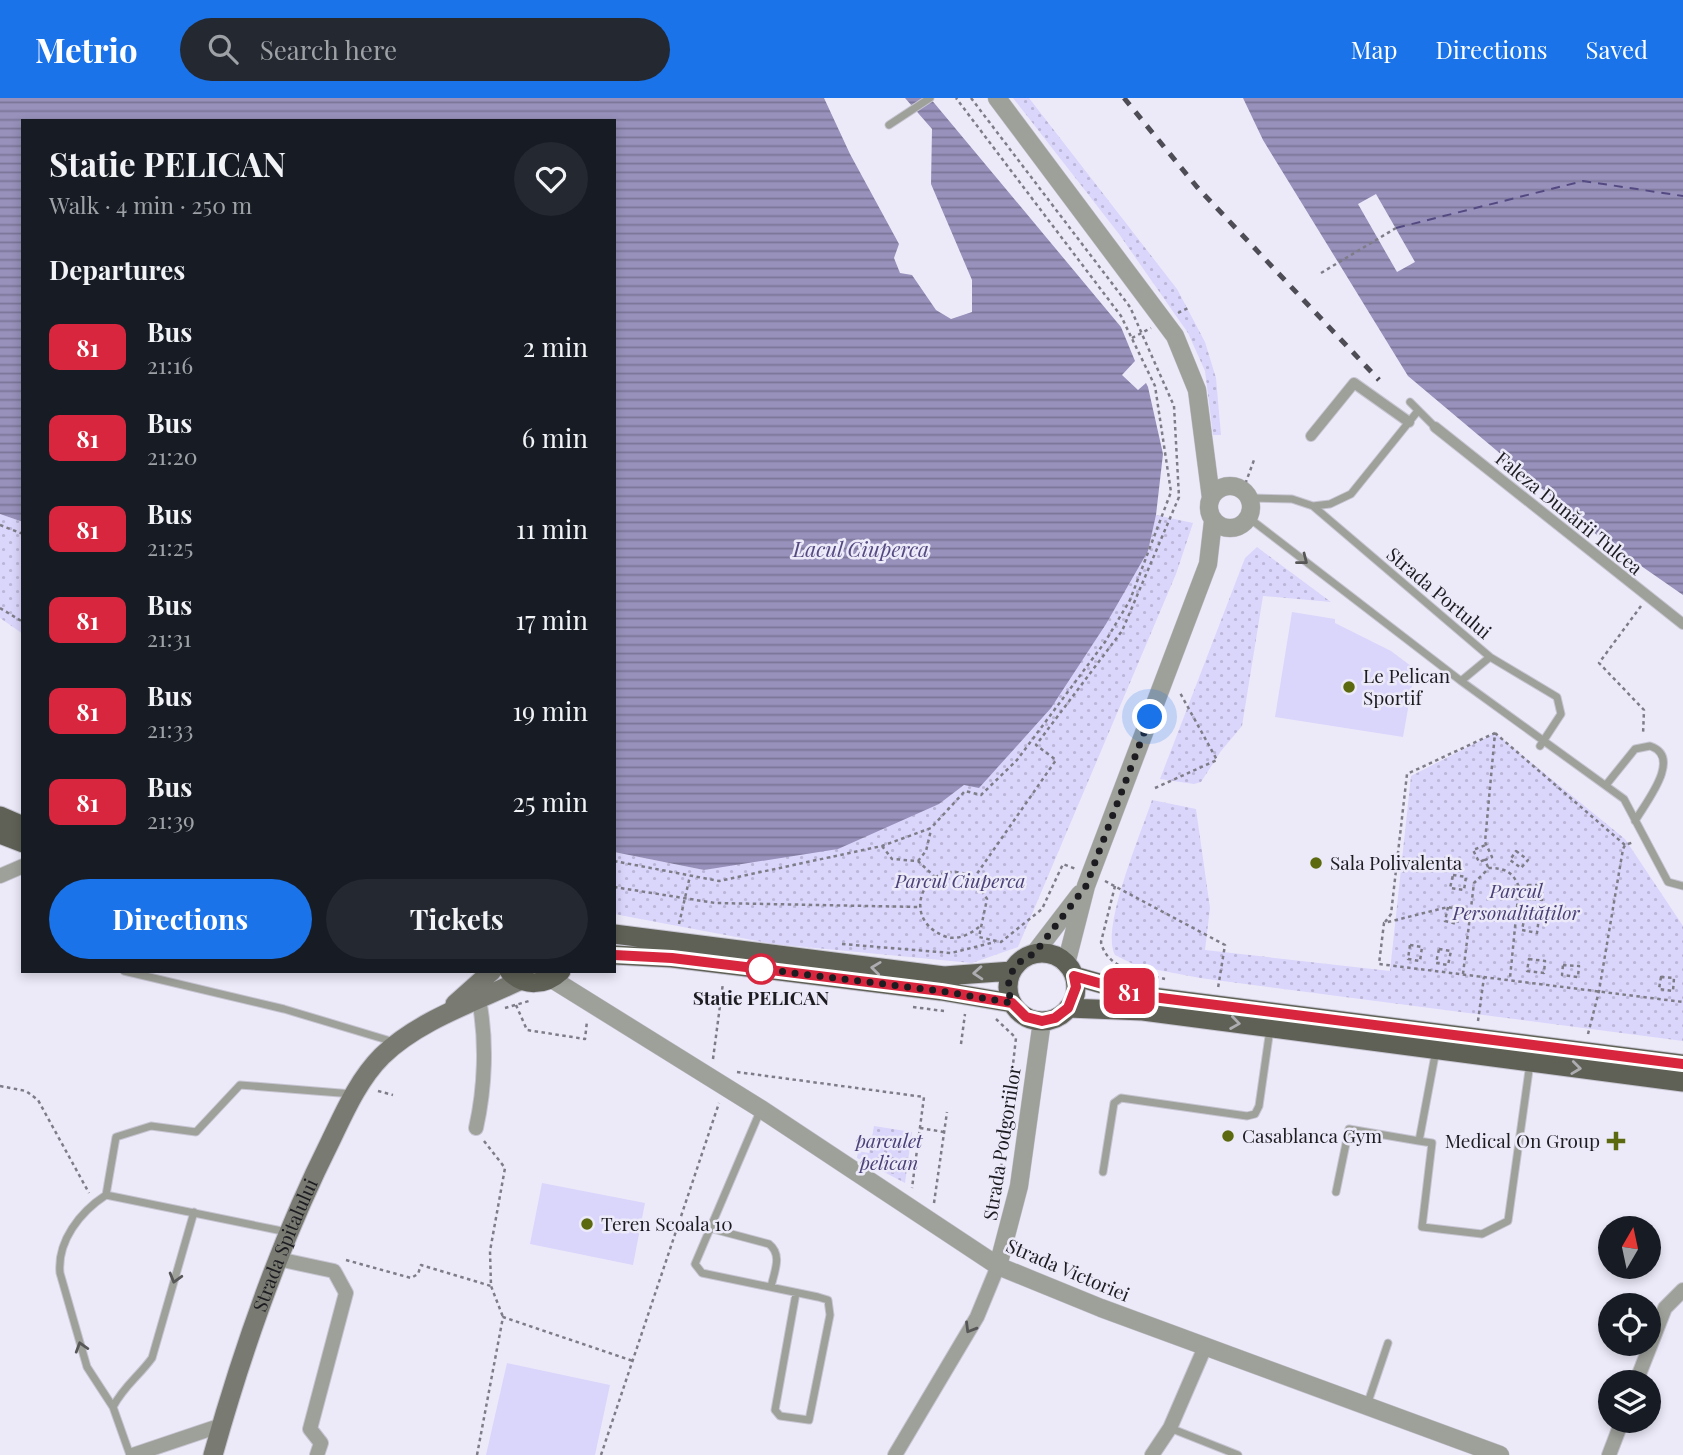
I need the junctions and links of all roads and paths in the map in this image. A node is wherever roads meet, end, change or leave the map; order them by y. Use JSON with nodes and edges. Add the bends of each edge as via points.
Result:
{"nodes":[{"id":1,"x":930,"y":98,"type":"edge"},
{"id":2,"x":956,"y":98,"type":"edge"},
{"id":3,"x":971,"y":98,"type":"edge"},
{"id":4,"x":997,"y":98,"type":"edge"},
{"id":5,"x":889,"y":125,"type":"dead end"},
{"id":6,"x":1396,"y":228,"type":"dead end"},
{"id":7,"x":1321,"y":273,"type":"dead end"},
{"id":8,"x":1410,"y":402,"type":"dead end"},
{"id":9,"x":1418,"y":412,"type":"junction"},
{"id":10,"x":1409,"y":422,"type":"junction"},
{"id":11,"x":1435,"y":427,"type":"joint"},
{"id":12,"x":1311,"y":436,"type":"dead end"},
{"id":13,"x":1205,"y":454,"type":"junction"},
{"id":14,"x":1254,"y":460,"type":"dead end"},
{"id":15,"x":1240,"y":491,"type":"junction"},
{"id":16,"x":1211,"y":498,"type":"junction"},
{"id":17,"x":1313,"y":506,"type":"junction"},
{"id":18,"x":1249,"y":518,"type":"junction"},
{"id":19,"x":1213,"y":521,"type":"junction"},
{"id":20,"x":0,"y":526,"type":"edge"},
{"id":21,"x":1233,"y":529,"type":"junction"},
{"id":22,"x":21,"y":533,"type":"edge"},
{"id":23,"x":1208,"y":564,"type":"junction"},
{"id":24,"x":1647,"y":598,"type":"junction"},
{"id":25,"x":0,"y":608,"type":"edge"},
{"id":26,"x":21,"y":621,"type":"edge"},
{"id":27,"x":1683,"y":624,"type":"edge"},
{"id":28,"x":1489,"y":657,"type":"junction"},
{"id":29,"x":1168,"y":669,"type":"junction"},
{"id":30,"x":1461,"y":681,"type":"junction"},
{"id":31,"x":1495,"y":733,"type":"junction"},
{"id":32,"x":1542,"y":744,"type":"junction"},
{"id":33,"x":1643,"y":745,"type":"junction"},
{"id":34,"x":1606,"y":785,"type":"junction"},
{"id":35,"x":1155,"y":788,"type":"dead end"},
{"id":36,"x":0,"y":817,"type":"edge"},
{"id":37,"x":1635,"y":821,"type":"junction"},
{"id":38,"x":21,"y":825,"type":"edge"},
{"id":39,"x":931,"y":828,"type":"junction"},
{"id":40,"x":0,"y":834,"type":"edge"},
{"id":41,"x":21,"y":842,"type":"edge"},
{"id":42,"x":1633,"y":843,"type":"dead end"},
{"id":43,"x":1486,"y":845,"type":"junction"},
{"id":44,"x":1625,"y":845,"type":"junction"},
{"id":45,"x":882,"y":846,"type":"junction"},
{"id":46,"x":1485,"y":860,"type":"junction"},
{"id":47,"x":616,"y":861,"type":"edge"},
{"id":48,"x":918,"y":861,"type":"junction"},
{"id":49,"x":1516,"y":864,"type":"junction"},
{"id":50,"x":21,"y":867,"type":"edge"},
{"id":51,"x":1489,"y":868,"type":"junction"},
{"id":52,"x":1510,"y":872,"type":"junction"},
{"id":53,"x":0,"y":876,"type":"edge"},
{"id":54,"x":690,"y":876,"type":"junction"},
{"id":55,"x":935,"y":877,"type":"junction"},
{"id":56,"x":974,"y":878,"type":"junction"},
{"id":57,"x":1465,"y":881,"type":"junction"},
{"id":58,"x":1474,"y":883,"type":"junction"},
{"id":59,"x":1086,"y":886,"type":"junction"},
{"id":60,"x":1115,"y":886,"type":"dead end"},
{"id":61,"x":1683,"y":886,"type":"edge"},
{"id":62,"x":616,"y":887,"type":"edge"},
{"id":63,"x":1519,"y":897,"type":"junction"},
{"id":64,"x":1528,"y":897,"type":"junction"},
{"id":65,"x":684,"y":898,"type":"junction"},
{"id":66,"x":920,"y":907,"type":"junction"},
{"id":67,"x":1448,"y":908,"type":"junction"},
{"id":68,"x":1458,"y":916,"type":"junction"},
{"id":69,"x":1470,"y":918,"type":"junction"},
{"id":70,"x":1384,"y":923,"type":"junction"},
{"id":71,"x":1516,"y":925,"type":"junction"},
{"id":72,"x":1523,"y":925,"type":"junction"},
{"id":73,"x":616,"y":934,"type":"edge"},
{"id":74,"x":999,"y":942,"type":"dead end"},
{"id":75,"x":675,"y":944,"type":"junction"},
{"id":76,"x":841,"y":944,"type":"dead end"},
{"id":77,"x":1225,"y":945,"type":"dead end"},
{"id":78,"x":1034,"y":954,"type":"junction"},
{"id":79,"x":616,"y":955,"type":"edge"},
{"id":80,"x":1415,"y":960,"type":"junction"},
{"id":81,"x":1443,"y":964,"type":"junction"},
{"id":82,"x":1413,"y":967,"type":"dead end"},
{"id":83,"x":1070,"y":970,"type":"junction"},
{"id":84,"x":1012,"y":971,"type":"junction"},
{"id":85,"x":1441,"y":972,"type":"junction"},
{"id":86,"x":1535,"y":972,"type":"junction"},
{"id":87,"x":132,"y":973,"type":"edge"},
{"id":88,"x":490,"y":973,"type":"edge"},
{"id":89,"x":1463,"y":974,"type":"junction"},
{"id":90,"x":556,"y":975,"type":"edge"},
{"id":91,"x":515,"y":976,"type":"edge"},
{"id":92,"x":1484,"y":976,"type":"junction"},
{"id":93,"x":1570,"y":976,"type":"junction"},
{"id":94,"x":1510,"y":979,"type":"junction"},
{"id":95,"x":1168,"y":980,"type":"dead end"},
{"id":96,"x":1534,"y":982,"type":"junction"},
{"id":97,"x":735,"y":984,"type":"dead end"},
{"id":98,"x":1569,"y":986,"type":"junction"},
{"id":99,"x":1666,"y":990,"type":"junction"},
{"id":100,"x":1599,"y":991,"type":"junction"},
{"id":101,"x":538,"y":998,"type":"dead end"},
{"id":102,"x":1665,"y":1000,"type":"junction"},
{"id":103,"x":1683,"y":1002,"type":"edge"},
{"id":104,"x":1012,"y":1003,"type":"junction"},
{"id":105,"x":516,"y":1005,"type":"junction"},
{"id":106,"x":1215,"y":1005,"type":"junction"},
{"id":107,"x":910,"y":1007,"type":"dead end"},
{"id":108,"x":481,"y":1008,"type":"junction"},
{"id":109,"x":1068,"y":1008,"type":"junction"},
{"id":110,"x":951,"y":1012,"type":"dead end"},
{"id":111,"x":975,"y":1015,"type":"dead end"},
{"id":112,"x":442,"y":1017,"type":"junction"},
{"id":113,"x":995,"y":1018,"type":"dead end"},
{"id":114,"x":595,"y":1020,"type":"dead end"},
{"id":115,"x":1042,"y":1021,"type":"junction"},
{"id":116,"x":1478,"y":1021,"type":"dead end"},
{"id":117,"x":1270,"y":1028,"type":"junction"},
{"id":118,"x":1588,"y":1035,"type":"dead end"},
{"id":119,"x":398,"y":1044,"type":"junction"},
{"id":120,"x":961,"y":1044,"type":"dead end"},
{"id":121,"x":1436,"y":1049,"type":"junction"},
{"id":122,"x":713,"y":1057,"type":"junction"},
{"id":123,"x":1530,"y":1063,"type":"junction"},
{"id":124,"x":1683,"y":1064,"type":"edge"},
{"id":125,"x":724,"y":1065,"type":"dead end"},
{"id":126,"x":712,"y":1066,"type":"dead end"},
{"id":127,"x":735,"y":1072,"type":"dead end"},
{"id":128,"x":1683,"y":1082,"type":"edge"},
{"id":129,"x":0,"y":1086,"type":"edge"},
{"id":130,"x":375,"y":1088,"type":"dead end"},
{"id":131,"x":355,"y":1094,"type":"junction"},
{"id":132,"x":393,"y":1095,"type":"dead end"},
{"id":133,"x":720,"y":1099,"type":"dead end"},
{"id":134,"x":761,"y":1109,"type":"junction"},
{"id":135,"x":947,"y":1112,"type":"dead end"},
{"id":136,"x":476,"y":1128,"type":"joint"},
{"id":137,"x":920,"y":1128,"type":"junction"},
{"id":138,"x":944,"y":1132,"type":"dead end"},
{"id":139,"x":1419,"y":1141,"type":"junction"},
{"id":140,"x":1102,"y":1172,"type":"dead end"},
{"id":141,"x":1336,"y":1192,"type":"dead end"},
{"id":142,"x":106,"y":1195,"type":"junction"},
{"id":143,"x":910,"y":1196,"type":"dead end"},
{"id":144,"x":997,"y":1201,"type":"dead end"},
{"id":145,"x":95,"y":1202,"type":"junction"},
{"id":146,"x":933,"y":1210,"type":"dead end"},
{"id":147,"x":194,"y":1212,"type":"junction"},
{"id":148,"x":709,"y":1228,"type":"junction"},
{"id":149,"x":288,"y":1232,"type":"junction"},
{"id":150,"x":278,"y":1259,"type":"junction"},
{"id":151,"x":998,"y":1266,"type":"junction"},
{"id":152,"x":334,"y":1271,"type":"junction"},
{"id":153,"x":491,"y":1286,"type":"junction"},
{"id":154,"x":771,"y":1287,"type":"junction"},
{"id":155,"x":1683,"y":1290,"type":"edge"},
{"id":156,"x":796,"y":1293,"type":"junction"},
{"id":157,"x":503,"y":1317,"type":"junction"},
{"id":158,"x":1388,"y":1343,"type":"dead end"},
{"id":159,"x":1206,"y":1347,"type":"junction"},
{"id":160,"x":633,"y":1361,"type":"junction"},
{"id":161,"x":1641,"y":1370,"type":"edge"},
{"id":162,"x":1367,"y":1406,"type":"junction"},
{"id":163,"x":113,"y":1407,"type":"junction"},
{"id":164,"x":222,"y":1425,"type":"junction"},
{"id":165,"x":1170,"y":1428,"type":"junction"},
{"id":166,"x":1617,"y":1433,"type":"edge"},
{"id":167,"x":1463,"y":1449,"type":"edge"},
{"id":168,"x":131,"y":1455,"type":"edge"},
{"id":169,"x":213,"y":1455,"type":"edge"},
{"id":170,"x":317,"y":1455,"type":"edge"},
{"id":171,"x":477,"y":1455,"type":"edge"},
{"id":172,"x":601,"y":1455,"type":"edge"},
{"id":173,"x":895,"y":1455,"type":"edge"},
{"id":174,"x":1152,"y":1455,"type":"edge"},
{"id":175,"x":1238,"y":1455,"type":"edge"},
{"id":176,"x":1500,"y":1455,"type":"edge"},
{"id":177,"x":1609,"y":1455,"type":"edge"}],
"edges":[{"from":1,"to":5,"type":"lane"},
{"from":2,"to":39,"type":"path","via":[[1121,316],[1156,386],[1171,492],[1130,600],[1105,642],[1017,760],[981,795],[965,791]]},
{"from":3,"to":56,"type":"path","via":[[1130,307],[1174,406],[1179,497],[1122,631],[1036,745],[1056,760]]},
{"from":4,"to":13,"type":"street","via":[[1175,336],[1197,390]]},
{"from":6,"to":7,"type":"path"},
{"from":8,"to":9,"type":"lane"},
{"from":9,"to":10,"type":"lane"},
{"from":9,"to":11,"type":"lane"},
{"from":10,"to":12,"type":"street","via":[[1354,383]]},
{"from":10,"to":17,"type":"lane","via":[[1351,495]]},
{"from":11,"to":24,"type":"street","name":"Faleza Dunării Tulcea"},
{"from":13,"to":15,"type":"street"},
{"from":13,"to":16,"type":"street"},
{"from":14,"to":15,"type":"path"},
{"from":15,"to":16,"type":"street"},
{"from":15,"to":17,"type":"lane","name":"Strada Portului"},
{"from":15,"to":18,"type":"street"},
{"from":16,"to":19,"type":"street"},
{"from":17,"to":28,"type":"lane","name":"Strada Portului"},
{"from":18,"to":21,"type":"street"},
{"from":18,"to":30,"type":"lane","one_way":true},
{"from":19,"to":21,"type":"street"},
{"from":19,"to":23,"type":"street"},
{"from":20,"to":22,"type":"path"},
{"from":21,"to":23,"type":"street"},
{"from":23,"to":29,"type":"street"},
{"from":24,"to":27,"type":"street","name":"Faleza Dunării Tulcea"},
{"from":24,"to":33,"type":"path","via":[[1599,663],[1644,710]]},
{"from":25,"to":26,"type":"path"},
{"from":28,"to":30,"type":"lane","name":"Strada Portului"},
{"from":28,"to":32,"type":"lane","via":[[1557,696],[1561,714]]},
{"from":29,"to":35,"type":"path","via":[[1217,760]]},
{"from":29,"to":59,"type":"street"},
{"from":30,"to":32,"type":"lane"},
{"from":31,"to":43,"type":"path"},
{"from":31,"to":44,"type":"path"},
{"from":31,"to":70,"type":"path","via":[[1407,774],[1391,914]]},
{"from":32,"to":34,"type":"lane"},
{"from":33,"to":34,"type":"lane"},
{"from":33,"to":37,"type":"lane","via":[[1657,748],[1667,761],[1665,774]]},
{"from":34,"to":37,"type":"lane","via":[[1624,799]]},
{"from":36,"to":38,"type":"main road"},
{"from":37,"to":61,"type":"lane","via":[[1668,882]]},
{"from":39,"to":45,"type":"path"},
{"from":39,"to":48,"type":"path","via":[[926,851]]},
{"from":40,"to":41,"type":"main road"},
{"from":42,"to":44,"type":"path"},
{"from":43,"to":46,"type":"path","via":[[1492,857]]},
{"from":43,"to":46,"type":"path","via":[[1474,850],[1479,862]]},
{"from":44,"to":100,"type":"path"},
{"from":45,"to":48,"type":"path","via":[[891,859]]},
{"from":45,"to":54,"type":"path","via":[[719,881]]},
{"from":46,"to":51,"type":"path"},
{"from":47,"to":54,"type":"path"},
{"from":48,"to":55,"type":"path"},
{"from":49,"to":49,"type":"path","via":[[1510,860],[1516,851],[1528,860],[1521,868]]},
{"from":49,"to":52,"type":"path"},
{"from":50,"to":53,"type":"street"},
{"from":51,"to":52,"type":"path"},
{"from":51,"to":58,"type":"path"},
{"from":52,"to":63,"type":"path"},
{"from":54,"to":65,"type":"path"},
{"from":55,"to":56,"type":"path","via":[[951,871]]},
{"from":55,"to":66,"type":"path","via":[[923,889]]},
{"from":56,"to":66,"type":"path","via":[[984,890],[987,905],[973,932],[949,938],[933,932]]},
{"from":57,"to":57,"type":"path","via":[[1466,877],[1453,874],[1450,888],[1464,890]]},
{"from":57,"to":58,"type":"path"},
{"from":58,"to":69,"type":"path"},
{"from":59,"to":78,"type":"street"},
{"from":59,"to":83,"type":"street"},
{"from":60,"to":95,"type":"path","via":[[1101,942],[1107,957],[1119,966]]},
{"from":62,"to":65,"type":"path"},
{"from":63,"to":64,"type":"path"},
{"from":63,"to":71,"type":"path"},
{"from":64,"to":64,"type":"path","via":[[1528,885],[1542,886],[1542,900]]},
{"from":65,"to":66,"type":"path","via":[[715,903]]},
{"from":65,"to":75,"type":"path"},
{"from":67,"to":68,"type":"path","via":[[1460,910]]},
{"from":67,"to":68,"type":"path","via":[[1446,922],[1457,924]]},
{"from":67,"to":70,"type":"path"},
{"from":68,"to":69,"type":"path"},
{"from":69,"to":89,"type":"path"},
{"from":70,"to":85,"type":"path","via":[[1379,964]]},
{"from":71,"to":72,"type":"path"},
{"from":71,"to":94,"type":"path"},
{"from":72,"to":72,"type":"path","via":[[1525,915],[1539,917],[1537,933],[1522,930]]},
{"from":73,"to":75,"type":"main road"},
{"from":74,"to":76,"type":"path","via":[[951,953]]},
{"from":84,"to":75,"type":"main road","one_way":true,"via":[[944,976]]},
{"from":77,"to":106,"type":"path"},
{"from":78,"to":83,"type":"main road","via":[[1057,957]]},
{"from":78,"to":84,"type":"main road"},
{"from":79,"to":104,"type":"main road"},
{"from":80,"to":80,"type":"path","via":[[1408,959],[1410,945],[1422,947],[1420,961]]},
{"from":80,"to":82,"type":"path"},
{"from":81,"to":81,"type":"path","via":[[1436,963],[1439,949],[1451,951],[1448,965]]},
{"from":81,"to":85,"type":"path"},
{"from":83,"to":106,"type":"main road","via":[[1145,996]]},
{"from":83,"to":109,"type":"main road","via":[[1076,987]]},
{"from":84,"to":104,"type":"main road","via":[[1008,987]]},
{"from":85,"to":89,"type":"path"},
{"from":86,"to":86,"type":"path","via":[[1527,971],[1529,959],[1545,961],[1544,973]]},
{"from":86,"to":96,"type":"path"},
{"from":87,"to":119,"type":"lane","via":[[284,1009]]},
{"from":88,"to":112,"type":"main road","name":"Strada Spitalului"},
{"from":89,"to":92,"type":"path"},
{"from":90,"to":91,"type":"main road","via":[[537,983]]},
{"from":90,"to":134,"type":"street","name":"Strada Victoriei"},
{"from":91,"to":108,"type":"main road","name":"Strada Spitalului"},
{"from":92,"to":94,"type":"path"},
{"from":92,"to":116,"type":"path"},
{"from":93,"to":93,"type":"path","via":[[1562,975],[1563,965],[1579,966],[1578,977]]},
{"from":93,"to":98,"type":"path"},
{"from":94,"to":96,"type":"path"},
{"from":96,"to":98,"type":"path"},
{"from":97,"to":122,"type":"path","via":[[723,982]]},
{"from":98,"to":100,"type":"path"},
{"from":99,"to":99,"type":"path","via":[[1659,989],[1661,976],[1674,978],[1673,991]]},
{"from":99,"to":102,"type":"path"},
{"from":100,"to":102,"type":"path"},
{"from":100,"to":118,"type":"path"},
{"from":101,"to":105,"type":"path"},
{"from":102,"to":103,"type":"path"},
{"from":104,"to":115,"type":"main road","via":[[1026,1017]]},
{"from":105,"to":108,"type":"path"},
{"from":105,"to":114,"type":"path","via":[[527,1030],[585,1039],[587,1014]]},
{"from":106,"to":124,"type":"main road"},
{"from":107,"to":110,"type":"path"},
{"from":108,"to":112,"type":"main road","name":"Strada Spitalului"},
{"from":108,"to":136,"type":"street","via":[[482,1105]]},
{"from":109,"to":115,"type":"main road"},
{"from":109,"to":117,"type":"main road","one_way":true,"via":[[1143,1011]]},
{"from":111,"to":120,"type":"path","via":[[965,1014]]},
{"from":112,"to":119,"type":"main road","name":"Strada Spitalului"},
{"from":113,"to":144,"type":"path","via":[[1016,1038]]},
{"from":115,"to":151,"type":"street","name":"Strada Podgoriilor","via":[[1019,1186]]},
{"from":117,"to":121,"type":"main road"},
{"from":117,"to":140,"type":"lane","via":[[1255,1114],[1121,1098],[1114,1103]]},
{"from":119,"to":131,"type":"main road","name":"Strada Spitalului","via":[[370,1070]]},
{"from":121,"to":123,"type":"main road"},
{"from":121,"to":139,"type":"lane"},
{"from":122,"to":125,"type":"path"},
{"from":122,"to":126,"type":"path"},
{"from":123,"to":128,"type":"main road","one_way":true},
{"from":123,"to":139,"type":"lane","via":[[1508,1222],[1482,1234],[1422,1227],[1432,1143]]},
{"from":127,"to":137,"type":"path","via":[[924,1097]]},
{"from":129,"to":145,"type":"path","via":[[26,1091],[38,1100]]},
{"from":130,"to":132,"type":"path"},
{"from":131,"to":142,"type":"lane","via":[[240,1085],[196,1132],[151,1126],[116,1136]]},
{"from":131,"to":149,"type":"main road","name":"Strada Spitalului"},
{"from":133,"to":160,"type":"path"},
{"from":134,"to":148,"type":"lane"},
{"from":134,"to":151,"type":"street","name":"Strada Victoriei"},
{"from":135,"to":146,"type":"path"},
{"from":136,"to":153,"type":"path","via":[[505,1168],[491,1251]]},
{"from":137,"to":138,"type":"path"},
{"from":137,"to":143,"type":"path"},
{"from":139,"to":141,"type":"lane","via":[[1349,1129]]},
{"from":142,"to":145,"type":"lane"},
{"from":142,"to":147,"type":"lane"},
{"from":163,"to":145,"type":"lane","one_way":true,"via":[[87,1367],[58,1258],[67,1235]]},
{"from":147,"to":149,"type":"lane"},
{"from":147,"to":163,"type":"lane","one_way":true,"via":[[152,1358],[122,1389]]},
{"from":148,"to":154,"type":"lane","via":[[775,1249]]},
{"from":148,"to":154,"type":"lane","via":[[695,1264],[702,1273]]},
{"from":149,"to":150,"type":"main road","name":"Strada Spitalului"},
{"from":150,"to":152,"type":"street"},
{"from":150,"to":164,"type":"main road","name":"Strada Spitalului"},
{"from":151,"to":159,"type":"street","name":"Strada Victoriei"},
{"from":151,"to":173,"type":"street","name":"Strada Podgoriilor","one_way":true,"via":[[977,1317]]},
{"from":152,"to":153,"type":"path","via":[[341,1259],[411,1278],[421,1265]]},
{"from":152,"to":170,"type":"street","via":[[346,1293],[310,1429],[321,1443]]},
{"from":153,"to":157,"type":"path"},
{"from":154,"to":156,"type":"lane"},
{"from":155,"to":161,"type":"street","via":[[1665,1308]]},
{"from":156,"to":156,"type":"lane","via":[[775,1410],[780,1416],[809,1420],[830,1306],[828,1300]]},
{"from":157,"to":160,"type":"path"},
{"from":157,"to":171,"type":"path"},
{"from":158,"to":162,"type":"lane"},
{"from":159,"to":162,"type":"street","name":"Strada Victoriei"},
{"from":159,"to":165,"type":"street"},
{"from":160,"to":172,"type":"path"},
{"from":162,"to":167,"type":"street","name":"Strada Victoriei"},
{"from":163,"to":168,"type":"lane"},
{"from":164,"to":168,"type":"street"},
{"from":164,"to":169,"type":"main road","name":"Strada Spitalului"},
{"from":165,"to":174,"type":"street"},
{"from":165,"to":175,"type":"lane"},
{"from":166,"to":177,"type":"street"},
{"from":167,"to":176,"type":"street","name":"Strada Victoriei"}]}
